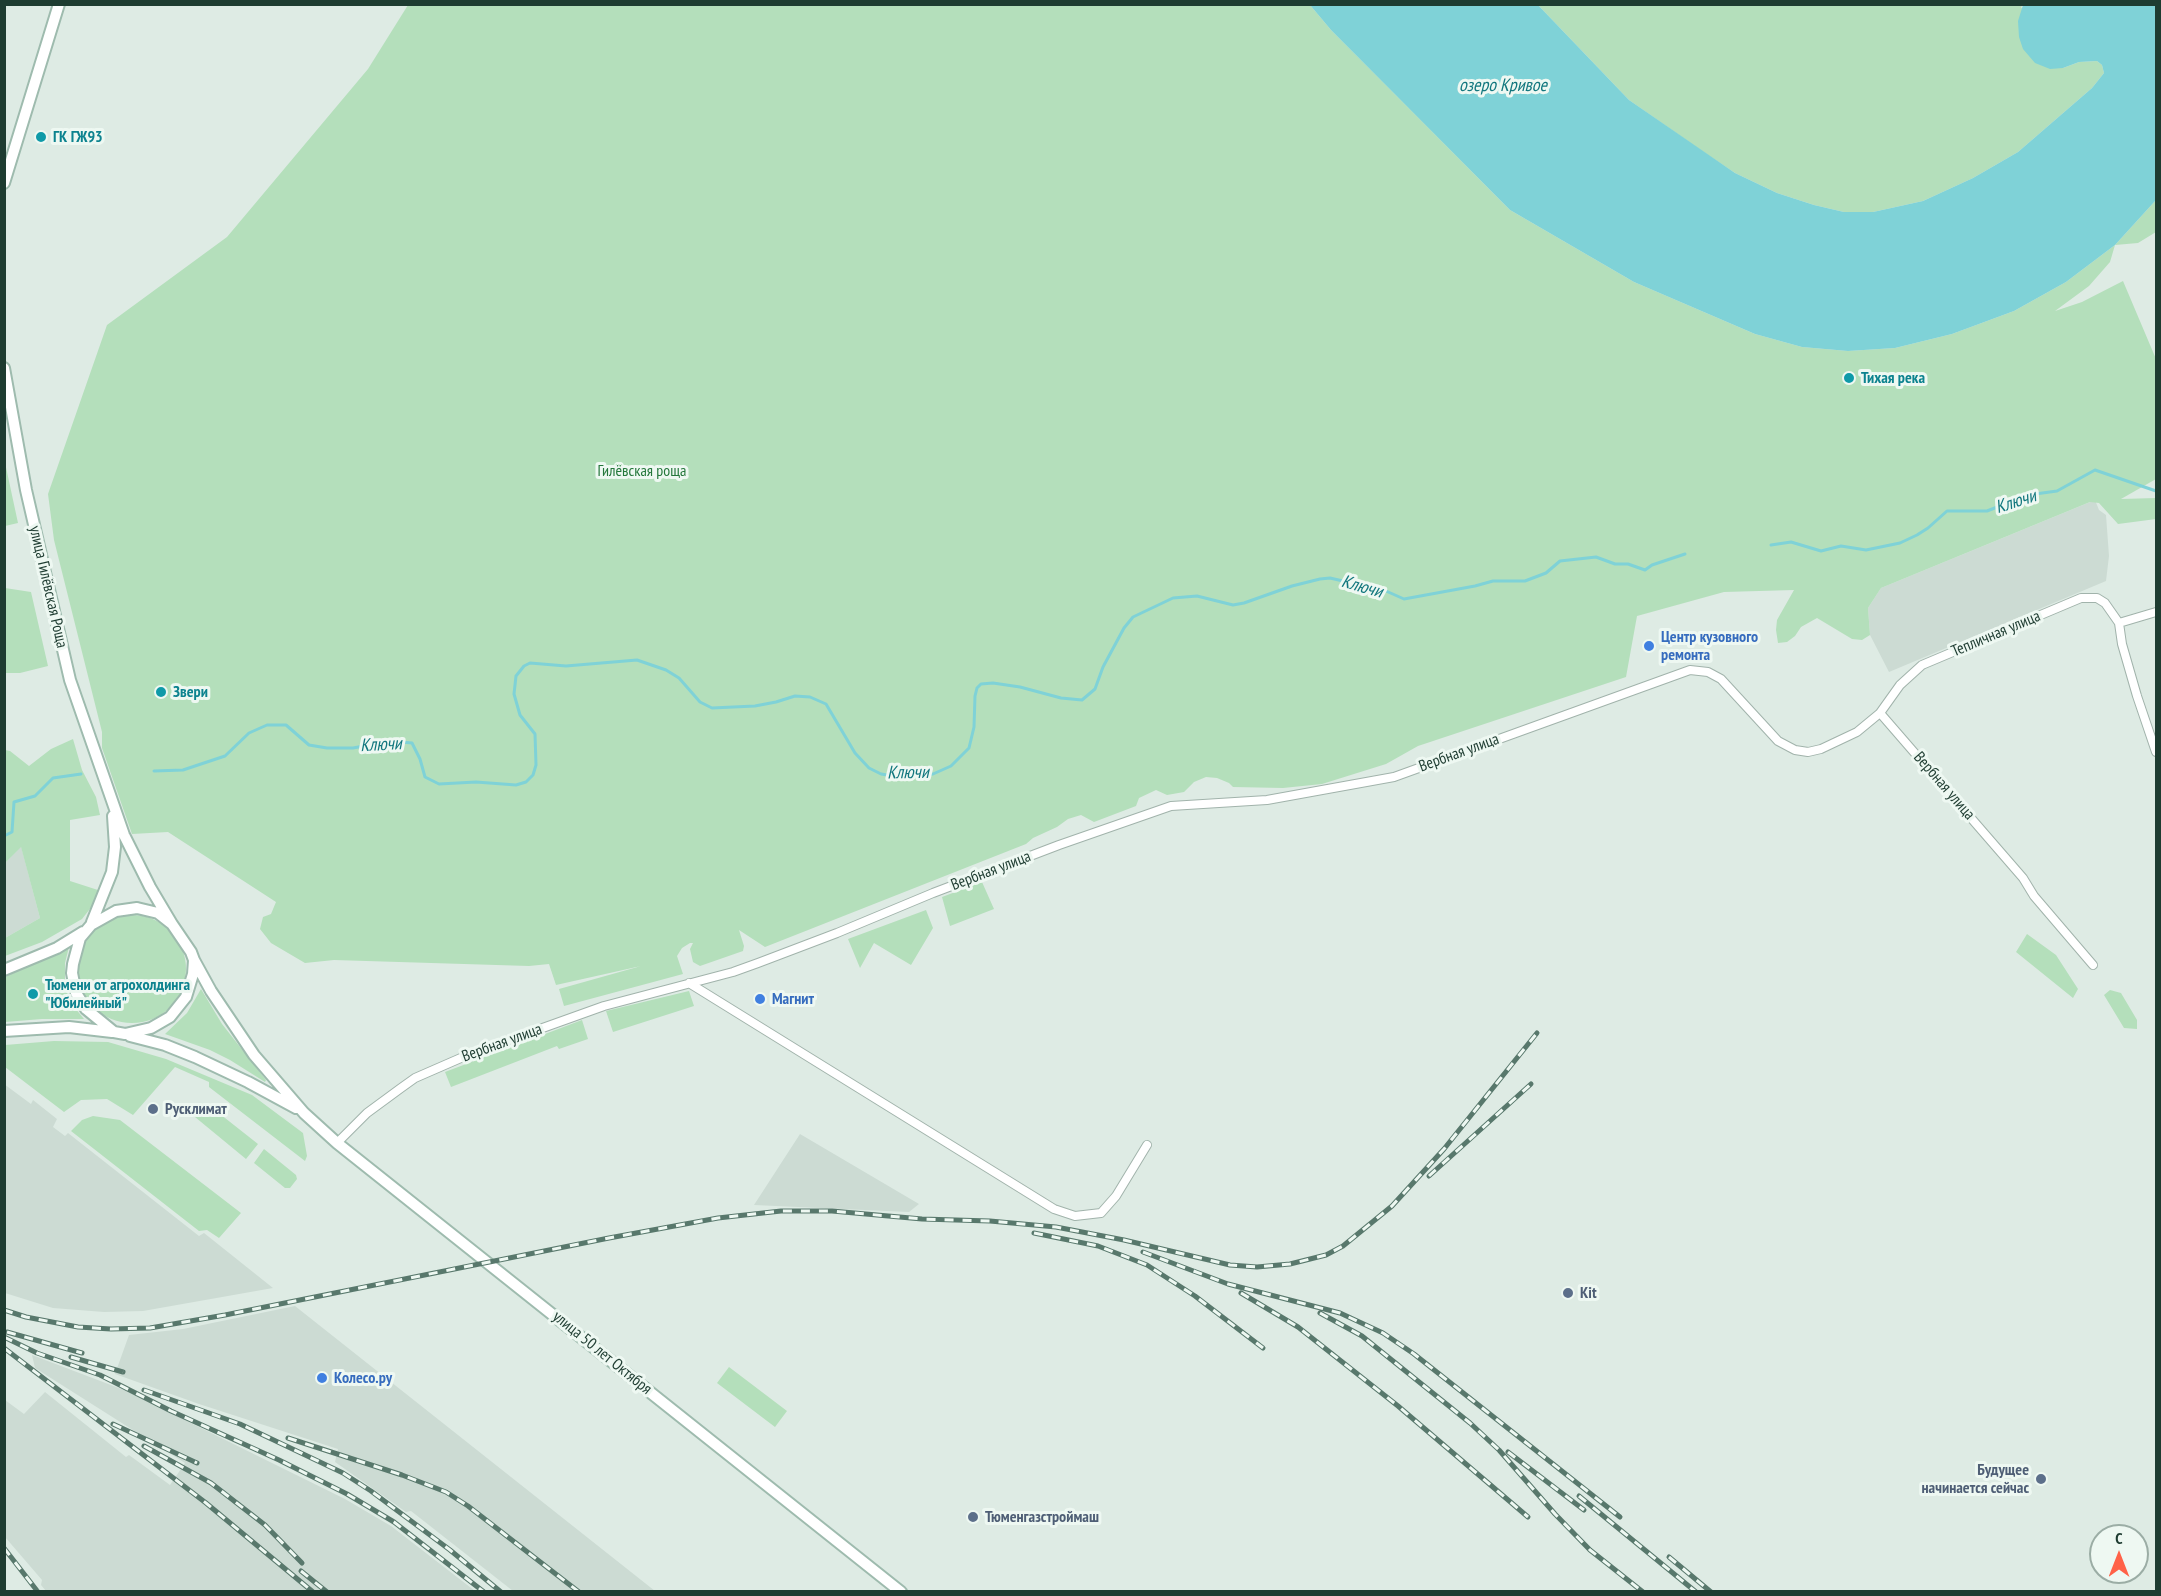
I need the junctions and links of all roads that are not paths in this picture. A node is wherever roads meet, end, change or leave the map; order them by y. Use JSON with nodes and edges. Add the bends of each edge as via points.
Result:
{"nodes":[{"id":1,"x":59,"y":4,"type":"edge"},
{"id":2,"x":4,"y":183,"type":"edge"},
{"id":3,"x":4,"y":368,"type":"edge"},
{"id":4,"x":2157,"y":612,"type":"edge"},
{"id":5,"x":2119,"y":624,"type":"junction"},
{"id":6,"x":1880,"y":713,"type":"junction"},
{"id":7,"x":2157,"y":752,"type":"edge"},
{"id":8,"x":111,"y":801,"type":"junction"},
{"id":9,"x":172,"y":924,"type":"junction"},
{"id":10,"x":87,"y":928,"type":"junction"},
{"id":11,"x":194,"y":960,"type":"junction"},
{"id":12,"x":2093,"y":965,"type":"dead end"},
{"id":13,"x":4,"y":970,"type":"edge"},
{"id":14,"x":689,"y":983,"type":"junction"},
{"id":15,"x":4,"y":1031,"type":"edge"},
{"id":16,"x":120,"y":1033,"type":"junction"},
{"id":17,"x":304,"y":1113,"type":"junction"},
{"id":18,"x":337,"y":1143,"type":"junction"},
{"id":19,"x":1148,"y":1145,"type":"dead end"},
{"id":20,"x":901,"y":1592,"type":"edge"}],
"edges":[{"from":1,"to":2,"type":"main road"},
{"from":3,"to":8,"type":"main road","name":"улица Гилёвская Роща","via":[[26,490],[70,680]]},
{"from":4,"to":5,"type":"street"},
{"from":5,"to":6,"type":"street","name":"Тепличная улица","via":[[2105,603],[2097,598],[2081,598],[1922,665],[1900,685]]},
{"from":5,"to":7,"type":"street","via":[[2137,696]]},
{"from":6,"to":12,"type":"street","name":"Вербная улица","via":[[2024,878],[2034,896]]},
{"from":6,"to":14,"type":"street","name":"Вербная улица","via":[[1840,741],[1808,752],[1795,750],[1778,741],[1721,679],[1708,672],[1690,670],[1394,777],[1267,800],[1171,806],[969,879],[758,963]]},
{"from":8,"to":9,"type":"main road","via":[[135,858]]},
{"from":8,"to":10,"type":"main road","via":[[113,865]]},
{"from":9,"to":10,"type":"main road","via":[[158,913],[137,908],[116,911]]},
{"from":9,"to":11,"type":"main road"},
{"from":10,"to":13,"type":"main road","via":[[57,948]]},
{"from":10,"to":16,"type":"main road","via":[[77,945],[73,964],[76,993],[92,1015]]},
{"from":11,"to":16,"type":"main road","via":[[186,997],[170,1017],[151,1028]]},
{"from":11,"to":17,"type":"main road","via":[[254,1055]]},
{"from":14,"to":18,"type":"street","name":"Вербная улица","via":[[586,1012],[415,1078],[368,1113]]},
{"from":14,"to":19,"type":"street","via":[[1054,1209],[1075,1216],[1101,1213]]},
{"from":15,"to":16,"type":"main road","via":[[69,1027]]},
{"from":16,"to":17,"type":"main road","via":[[195,1057]]},
{"from":17,"to":18,"type":"main road","name":"улица 50 лет Октября"},
{"from":18,"to":20,"type":"main road","name":"улица 50 лет Октября"}]}
